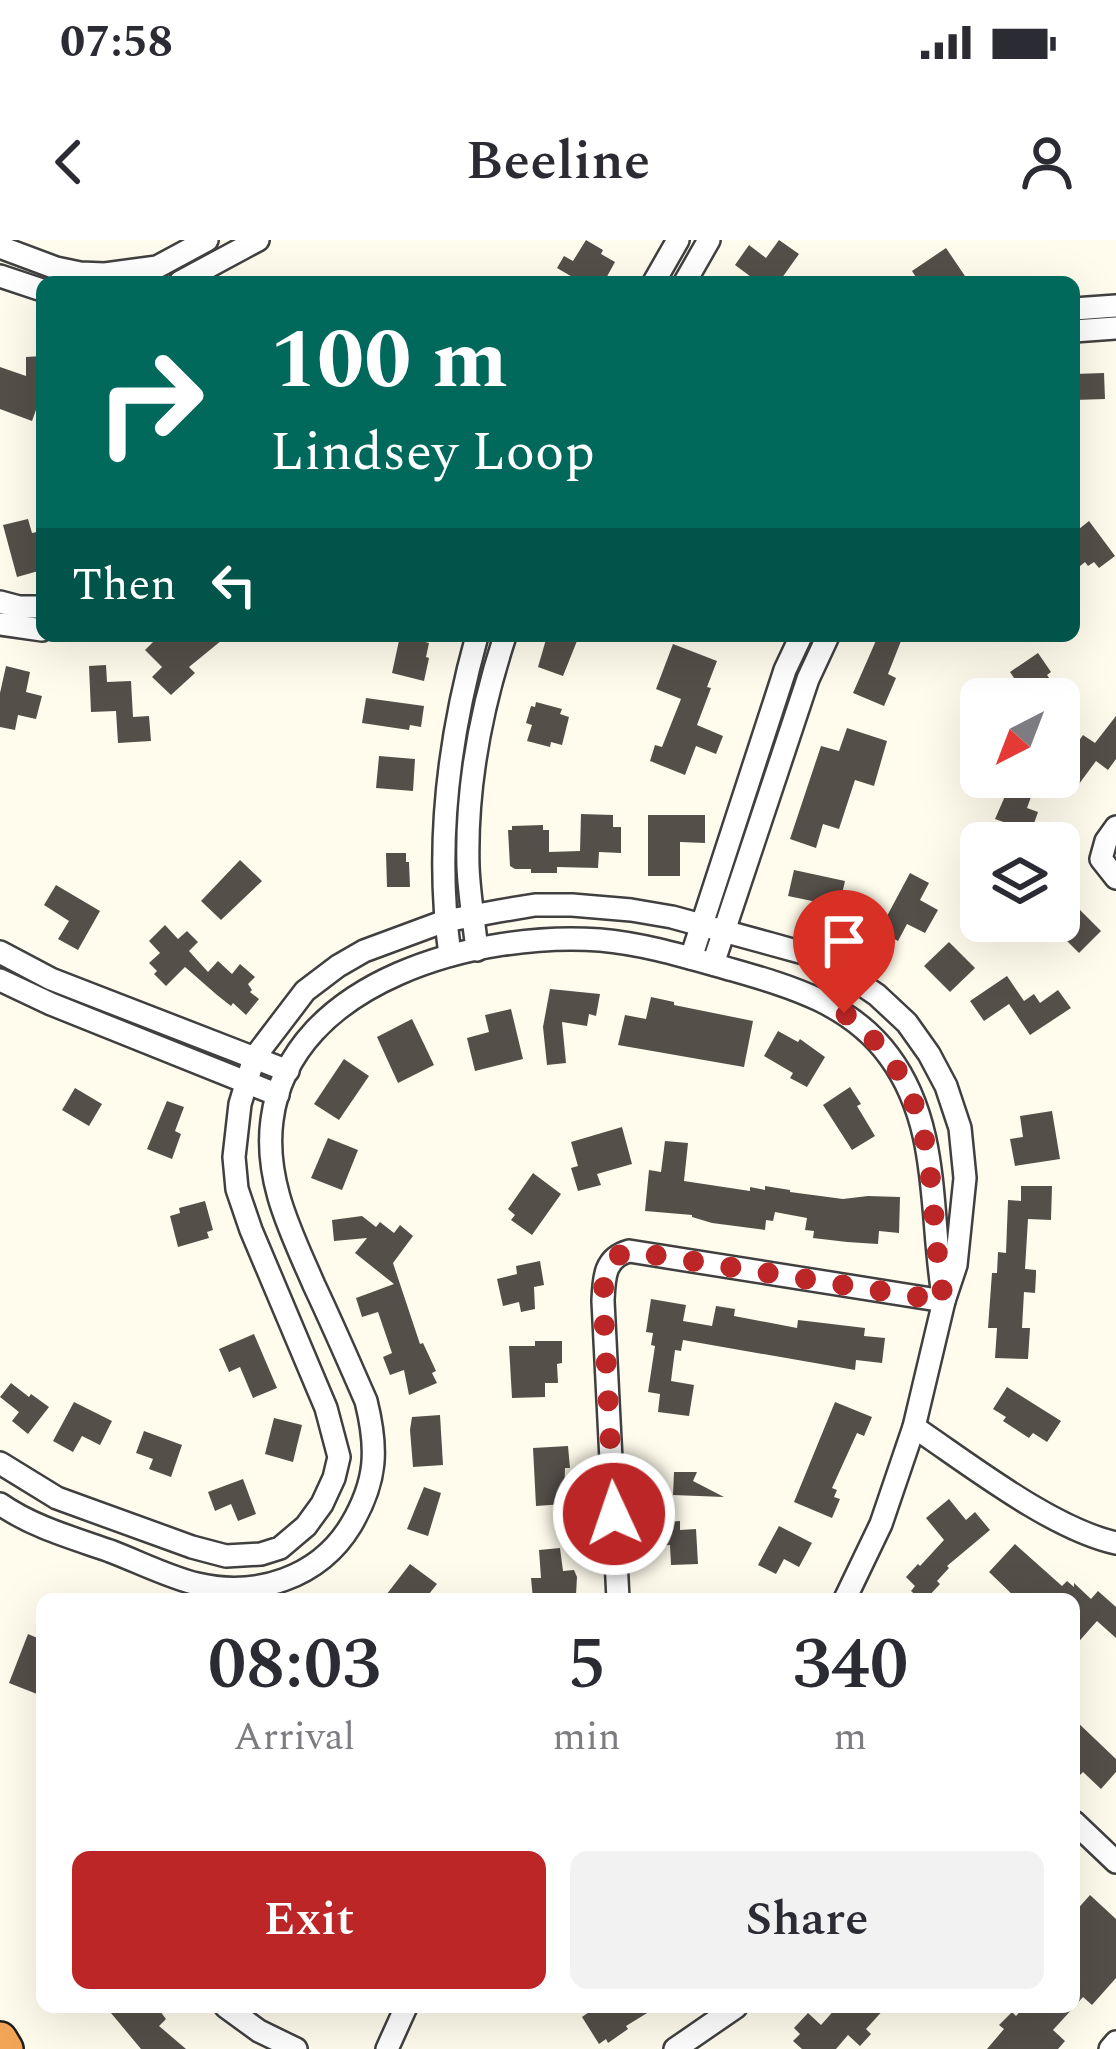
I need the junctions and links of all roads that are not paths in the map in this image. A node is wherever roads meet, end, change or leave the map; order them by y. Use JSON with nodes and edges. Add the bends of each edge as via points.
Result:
{"nodes":[{"id":1,"x":207,"y":240,"type":"edge"},
{"id":2,"x":258,"y":240,"type":"edge"},
{"id":3,"x":677,"y":240,"type":"edge"},
{"id":4,"x":709,"y":240,"type":"edge"},
{"id":5,"x":0,"y":247,"type":"edge"},
{"id":6,"x":160,"y":274,"type":"edge"},
{"id":7,"x":0,"y":276,"type":"edge"},
{"id":8,"x":136,"y":276,"type":"edge"},
{"id":9,"x":191,"y":276,"type":"edge"},
{"id":10,"x":656,"y":276,"type":"edge"},
{"id":11,"x":688,"y":276,"type":"edge"},
{"id":12,"x":36,"y":288,"type":"edge"},
{"id":13,"x":1116,"y":306,"type":"edge"},
{"id":14,"x":1080,"y":309,"type":"edge"},
{"id":15,"x":1116,"y":328,"type":"edge"},
{"id":16,"x":1080,"y":331,"type":"edge"},
{"id":17,"x":0,"y":602,"type":"edge"},
{"id":18,"x":36,"y":607,"type":"edge"},
{"id":19,"x":0,"y":624,"type":"edge"},
{"id":20,"x":36,"y":629,"type":"edge"},
{"id":21,"x":475,"y":642,"type":"edge"},
{"id":22,"x":503,"y":642,"type":"edge"},
{"id":23,"x":798,"y":642,"type":"edge"},
{"id":24,"x":825,"y":642,"type":"edge"},
{"id":25,"x":1116,"y":827,"type":"edge"},
{"id":26,"x":1116,"y":878,"type":"edge"},
{"id":27,"x":473,"y":915,"type":"junction"},
{"id":28,"x":445,"y":921,"type":"junction"},
{"id":29,"x":713,"y":929,"type":"junction"},
{"id":30,"x":477,"y":950,"type":"junction"},
{"id":31,"x":0,"y":952,"type":"edge"},
{"id":32,"x":450,"y":955,"type":"junction"},
{"id":33,"x":702,"y":962,"type":"junction"},
{"id":34,"x":0,"y":980,"type":"edge"},
{"id":35,"x":254,"y":1058,"type":"junction"},
{"id":36,"x":289,"y":1071,"type":"junction"},
{"id":37,"x":246,"y":1083,"type":"junction"},
{"id":38,"x":278,"y":1095,"type":"junction"},
{"id":39,"x":944,"y":1301,"type":"junction"},
{"id":40,"x":914,"y":1427,"type":"junction"},
{"id":41,"x":0,"y":1463,"type":"edge"},
{"id":42,"x":0,"y":1504,"type":"edge"},
{"id":43,"x":1116,"y":1544,"type":"edge"},
{"id":44,"x":226,"y":1556,"type":"junction"},
{"id":45,"x":224,"y":1587,"type":"junction"},
{"id":46,"x":618,"y":1593,"type":"edge"},
{"id":47,"x":847,"y":1593,"type":"edge"},
{"id":48,"x":1080,"y":1828,"type":"edge"},
{"id":49,"x":1116,"y":1862,"type":"edge"},
{"id":50,"x":234,"y":2013,"type":"edge"},
{"id":51,"x":403,"y":2013,"type":"edge"},
{"id":52,"x":727,"y":2013,"type":"edge"},
{"id":53,"x":0,"y":2039,"type":"edge"},
{"id":54,"x":1116,"y":2042,"type":"edge"},
{"id":55,"x":6,"y":2049,"type":"edge"},
{"id":56,"x":296,"y":2049,"type":"edge"},
{"id":57,"x":387,"y":2049,"type":"edge"},
{"id":58,"x":675,"y":2049,"type":"edge"},
{"id":59,"x":1110,"y":2049,"type":"edge"}],
"edges":[{"from":1,"to":6,"type":"street"},
{"from":2,"to":9,"type":"street"},
{"from":3,"to":10,"type":"street"},
{"from":4,"to":11,"type":"street"},
{"from":5,"to":8,"type":"street","via":[[56,268]]},
{"from":6,"to":8,"type":"street"},
{"from":7,"to":12,"type":"street"},
{"from":13,"to":14,"type":"street"},
{"from":15,"to":16,"type":"street"},
{"from":17,"to":18,"type":"street"},
{"from":19,"to":20,"type":"street"},
{"from":21,"to":28,"type":"street","via":[[452,740]]},
{"from":22,"to":27,"type":"street","via":[[473,784]]},
{"from":23,"to":29,"type":"street"},
{"from":24,"to":29,"type":"street"},
{"from":25,"to":26,"type":"street","via":[[1101,860]]},
{"from":27,"to":28,"type":"street"},
{"from":27,"to":29,"type":"street","via":[[572,905]]},
{"from":27,"to":30,"type":"street"},
{"from":28,"to":32,"type":"street"},
{"from":28,"to":35,"type":"street","via":[[338,966],[305,992]]},
{"from":29,"to":33,"type":"street"},
{"from":29,"to":39,"type":"street","via":[[839,969],[877,994],[929,1054],[964,1153],[956,1265]]},
{"from":30,"to":32,"type":"street"},
{"from":30,"to":33,"type":"street","via":[[601,940]]},
{"from":31,"to":35,"type":"street"},
{"from":32,"to":36,"type":"street","via":[[338,1009]]},
{"from":33,"to":39,"type":"street","via":[[824,1001],[892,1059],[926,1140]]},
{"from":34,"to":37,"type":"street"},
{"from":35,"to":36,"type":"street"},
{"from":35,"to":37,"type":"street"},
{"from":36,"to":38,"type":"street"},
{"from":37,"to":38,"type":"street"},
{"from":37,"to":44,"type":"street","via":[[237,1190],[339,1456],[306,1526],[280,1548]]},
{"from":38,"to":45,"type":"street","via":[[271,1166],[281,1208],[366,1401],[374,1468],[352,1523],[324,1557],[267,1586]]},
{"from":39,"to":40,"type":"street"},
{"from":39,"to":46,"type":"street","via":[[629,1251],[608,1262],[603,1301]]},
{"from":40,"to":43,"type":"street","via":[[1029,1504]]},
{"from":40,"to":47,"type":"street"},
{"from":41,"to":44,"type":"street","via":[[57,1498]]},
{"from":42,"to":45,"type":"street","via":[[29,1522]]},
{"from":44,"to":45,"type":"street"},
{"from":48,"to":49,"type":"street"},
{"from":50,"to":56,"type":"street"},
{"from":51,"to":57,"type":"street"},
{"from":52,"to":58,"type":"street"},
{"from":53,"to":55,"type":"highway"},
{"from":54,"to":59,"type":"street"}]}
